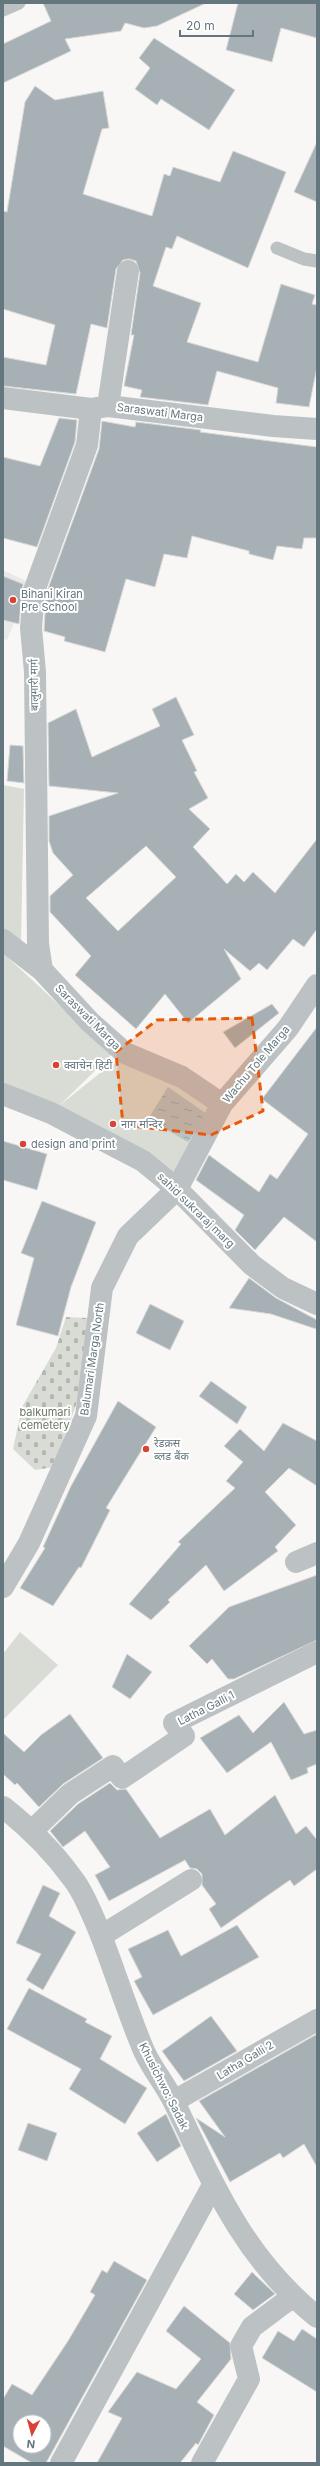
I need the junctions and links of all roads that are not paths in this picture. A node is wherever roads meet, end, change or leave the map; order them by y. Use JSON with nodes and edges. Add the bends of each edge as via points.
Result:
{"nodes":[{"id":1,"x":19,"y":3,"type":"edge"},
{"id":2,"x":3,"y":10,"type":"edge"},
{"id":3,"x":278,"y":248,"type":"dead end"},
{"id":4,"x":317,"y":261,"type":"edge"},
{"id":5,"x":128,"y":271,"type":"dead end"},
{"id":6,"x":3,"y":398,"type":"edge"},
{"id":7,"x":100,"y":408,"type":"junction"},
{"id":8,"x":317,"y":429,"type":"edge"},
{"id":9,"x":3,"y":940,"type":"edge"},
{"id":10,"x":42,"y":970,"type":"junction"},
{"id":11,"x":317,"y":985,"type":"edge"},
{"id":12,"x":3,"y":1094,"type":"edge"},
{"id":13,"x":222,"y":1104,"type":"junction"},
{"id":14,"x":177,"y":1189,"type":"junction"},
{"id":15,"x":317,"y":1304,"type":"edge"},
{"id":16,"x":317,"y":1553,"type":"edge"},
{"id":17,"x":296,"y":1562,"type":"dead end"},
{"id":18,"x":3,"y":1586,"type":"edge"},
{"id":19,"x":317,"y":1652,"type":"edge"},
{"id":20,"x":3,"y":1807,"type":"edge"},
{"id":21,"x":33,"y":1830,"type":"junction"},
{"id":22,"x":191,"y":1880,"type":"dead end"},
{"id":23,"x":101,"y":1936,"type":"junction"},
{"id":24,"x":317,"y":2020,"type":"edge"},
{"id":25,"x":174,"y":2101,"type":"junction"},
{"id":26,"x":213,"y":2185,"type":"junction"},
{"id":27,"x":292,"y":2297,"type":"junction"},
{"id":28,"x":317,"y":2317,"type":"edge"},
{"id":29,"x":61,"y":2463,"type":"edge"},
{"id":30,"x":202,"y":2463,"type":"edge"}],
"edges":[{"from":1,"to":2,"type":"lane"},
{"from":3,"to":4,"type":"lane","via":[[304,259]]},
{"from":5,"to":7,"type":"street","name":"बालुमारी मार्ग"},
{"from":6,"to":7,"type":"street","name":"Saraswati Marga"},
{"from":7,"to":8,"type":"street","name":"Saraswati Marga"},
{"from":7,"to":10,"type":"street","name":"बालुमारी मार्ग","via":[[34,591],[31,628],[35,672],[38,944]]},
{"from":9,"to":10,"type":"street","name":"Saraswati Marga"},
{"from":10,"to":13,"type":"street","name":"Saraswati Marga","via":[[90,1022],[124,1053],[182,1077]]},
{"from":11,"to":13,"type":"street","name":"Wachu Tole Marga","via":[[288,1028]]},
{"from":12,"to":14,"type":"street","name":"sahid sukraraj marg","via":[[51,1113],[143,1161]]},
{"from":13,"to":14,"type":"street","name":"Wachu Tole Marga"},
{"from":14,"to":15,"type":"street","name":"sahid sukraraj marg","via":[[252,1264],[283,1288]]},
{"from":14,"to":18,"type":"street","name":"Balumari Marga North","via":[[128,1236],[102,1288],[86,1416],[29,1543]]},
{"from":16,"to":17,"type":"street"},
{"from":19,"to":21,"type":"street","name":"Latha Galli 1","via":[[174,1723],[184,1736],[122,1778],[113,1766],[70,1794]]},
{"from":20,"to":21,"type":"street","name":"Khusichwo: Sadak"},
{"from":21,"to":23,"type":"street","name":"Khusichwo: Sadak","via":[[74,1880]]},
{"from":22,"to":23,"type":"street"},
{"from":23,"to":25,"type":"street","name":"Khusichwo: Sadak","via":[[144,2052]]},
{"from":24,"to":25,"type":"street","name":"Latha Galli 2"},
{"from":25,"to":26,"type":"street","name":"Khusichwo: Sadak"},
{"from":26,"to":27,"type":"street","name":"Khusichwo: Sadak","via":[[238,2230]]},
{"from":26,"to":29,"type":"street"},
{"from":27,"to":28,"type":"street","name":"Khusichwo: Sadak"},
{"from":27,"to":30,"type":"street","via":[[252,2327],[241,2346],[249,2379]]}]}
